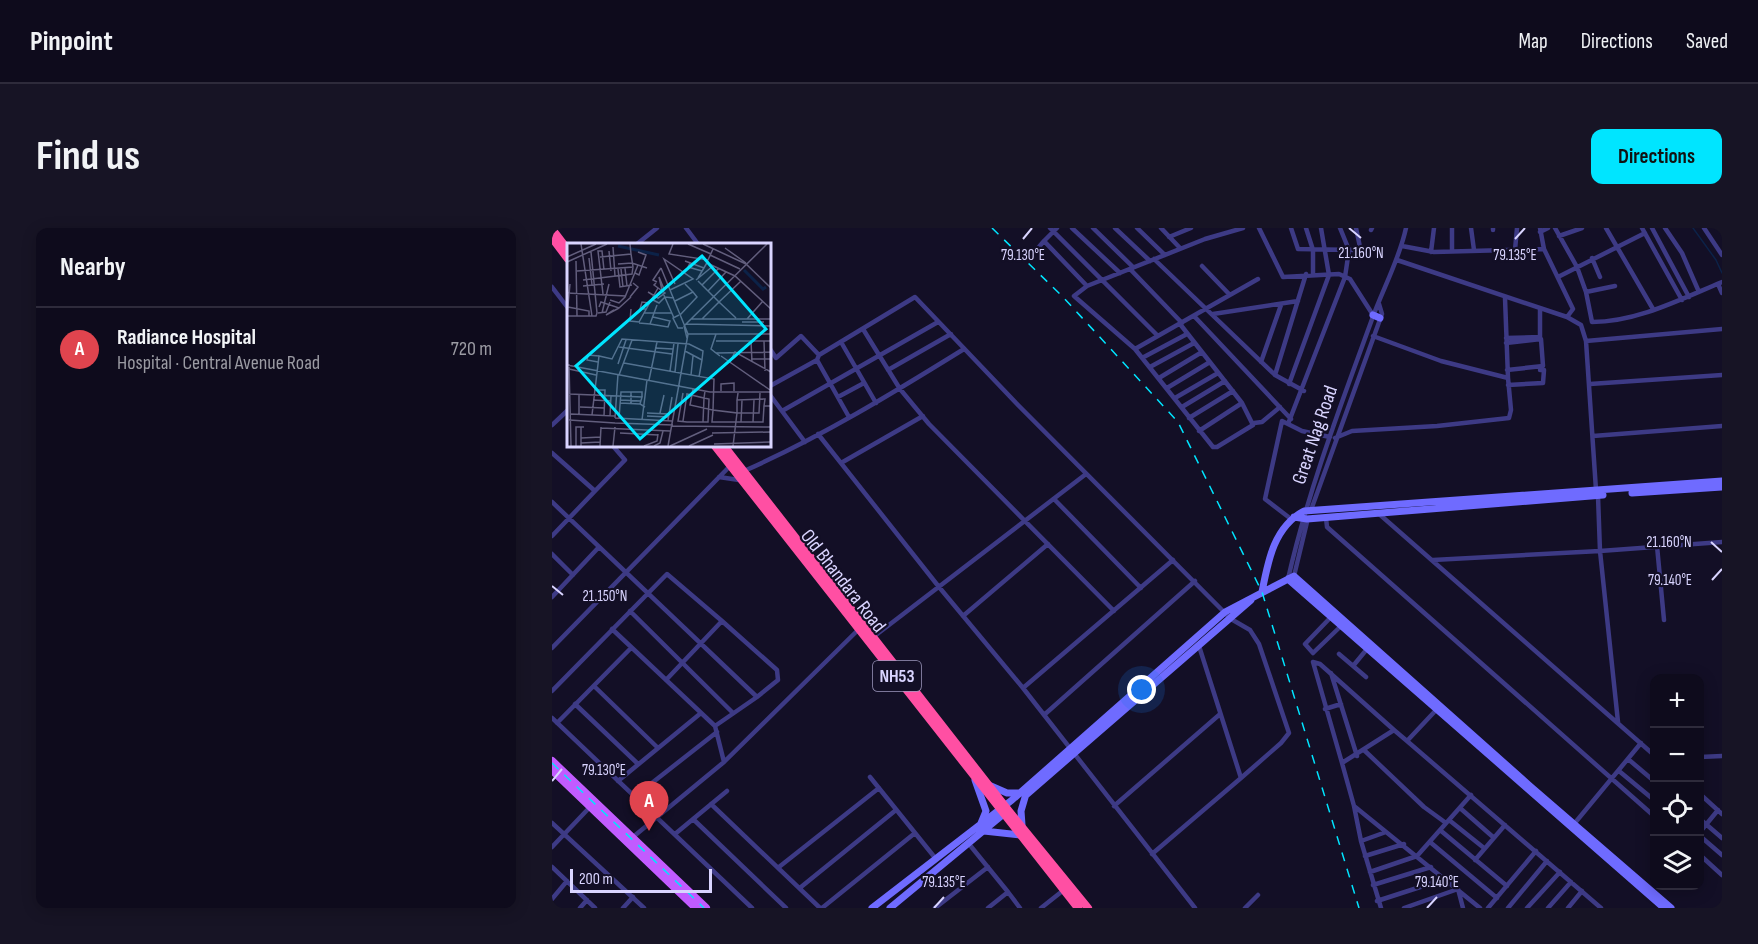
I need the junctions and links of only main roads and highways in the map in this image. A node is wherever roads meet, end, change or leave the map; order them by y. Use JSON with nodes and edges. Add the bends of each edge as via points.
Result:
{"nodes":[{"id":1,"x":552,"y":229,"type":"edge"},
{"id":2,"x":552,"y":238,"type":"edge"},
{"id":3,"x":567,"y":249,"type":"edge"},
{"id":4,"x":567,"y":258,"type":"edge"},
{"id":5,"x":716,"y":447,"type":"edge"},
{"id":6,"x":725,"y":447,"type":"edge"},
{"id":7,"x":733,"y":463,"type":"junction"},
{"id":8,"x":1722,"y":481,"type":"edge"},
{"id":9,"x":1722,"y":487,"type":"edge"},
{"id":10,"x":1597,"y":494,"type":"junction"},
{"id":11,"x":1291,"y":578,"type":"junction"},
{"id":12,"x":1262,"y":592,"type":"junction"},
{"id":13,"x":1253,"y":597,"type":"junction"},
{"id":14,"x":1438,"y":708,"type":"junction"},
{"id":15,"x":949,"y":738,"type":"junction"},
{"id":16,"x":1071,"y":751,"type":"junction"},
{"id":17,"x":552,"y":761,"type":"edge"},
{"id":18,"x":552,"y":770,"type":"edge"},
{"id":19,"x":973,"y":776,"type":"junction"},
{"id":20,"x":991,"y":786,"type":"junction"},
{"id":21,"x":1023,"y":794,"type":"junction"},
{"id":22,"x":1004,"y":810,"type":"junction"},
{"id":23,"x":1022,"y":825,"type":"junction"},
{"id":24,"x":982,"y":828,"type":"junction"},
{"id":25,"x":1020,"y":835,"type":"junction"},
{"id":26,"x":1596,"y":847,"type":"junction"},
{"id":27,"x":1067,"y":888,"type":"junction"},
{"id":28,"x":696,"y":908,"type":"edge"},
{"id":29,"x":706,"y":908,"type":"edge"},
{"id":30,"x":872,"y":908,"type":"edge"},
{"id":31,"x":890,"y":908,"type":"edge"},
{"id":32,"x":1078,"y":908,"type":"edge"},
{"id":33,"x":1088,"y":908,"type":"edge"},
{"id":34,"x":1664,"y":908,"type":"edge"},
{"id":35,"x":1671,"y":908,"type":"edge"}],
"edges":[{"from":1,"to":3,"type":"highway"},
{"from":2,"to":4,"type":"highway"},
{"from":5,"to":7,"type":"highway","name":"Old Bhandara Road","number":"NH53"},
{"from":6,"to":7,"type":"highway","number":"NH53"},
{"from":7,"to":15,"type":"highway","name":"Old Bhandara Road","number":"NH53"},
{"from":8,"to":10,"type":"main road"},
{"from":9,"to":10,"type":"main road"},
{"from":10,"to":12,"type":"main road","via":[[1302,516],[1283,529],[1271,552]]},
{"from":11,"to":12,"type":"main road"},
{"from":11,"to":14,"type":"main road"},
{"from":11,"to":14,"type":"main road"},
{"from":12,"to":13,"type":"main road"},
{"from":13,"to":16,"type":"main road"},
{"from":13,"to":16,"type":"main road","via":[[1225,612]]},
{"from":14,"to":26,"type":"main road"},
{"from":14,"to":26,"type":"main road"},
{"from":15,"to":19,"type":"highway","name":"Old Bhandara Road","number":"NH53"},
{"from":15,"to":20,"type":"highway","number":"NH53"},
{"from":16,"to":21,"type":"main road"},
{"from":17,"to":29,"type":"main road"},
{"from":18,"to":28,"type":"main road"},
{"from":19,"to":22,"type":"highway","name":"Old Bhandara Road","number":"NH53"},
{"from":19,"to":24,"type":"main road","via":[[986,811]]},
{"from":20,"to":21,"type":"main road","via":[[1007,794]]},
{"from":20,"to":22,"type":"highway","number":"NH53"},
{"from":21,"to":22,"type":"main road"},
{"from":21,"to":23,"type":"main road"},
{"from":22,"to":23,"type":"highway","number":"NH53"},
{"from":22,"to":24,"type":"main road"},
{"from":22,"to":25,"type":"highway","name":"Old Bhandara Road","number":"NH53"},
{"from":23,"to":27,"type":"highway","number":"NH53"},
{"from":24,"to":25,"type":"main road"},
{"from":24,"to":30,"type":"main road"},
{"from":24,"to":31,"type":"main road","via":[[969,844]]},
{"from":25,"to":27,"type":"highway","name":"Old Bhandara Road","number":"NH53"},
{"from":26,"to":34,"type":"main road"},
{"from":26,"to":35,"type":"main road"},
{"from":27,"to":32,"type":"highway","name":"Old Bhandara Road","number":"NH53"},
{"from":27,"to":33,"type":"highway","number":"NH53"}]}
